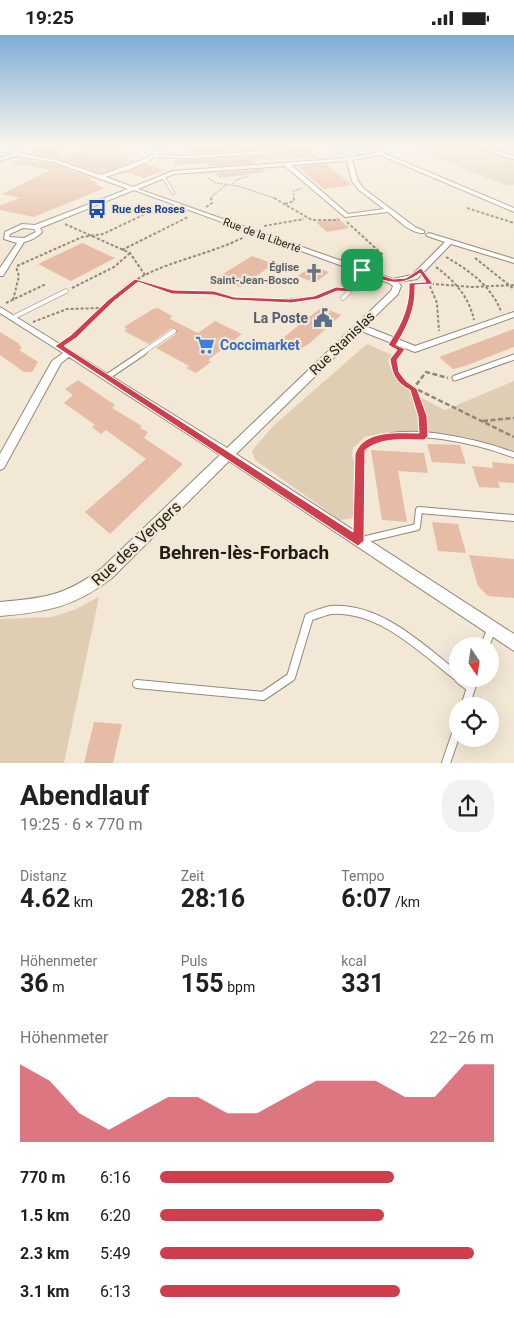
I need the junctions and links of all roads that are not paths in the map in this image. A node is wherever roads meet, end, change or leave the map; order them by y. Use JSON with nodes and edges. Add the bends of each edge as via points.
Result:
{"nodes":[{"id":1,"x":105,"y":178,"type":"edge"},
{"id":2,"x":158,"y":178,"type":"edge"},
{"id":3,"x":164,"y":178,"type":"edge"},
{"id":4,"x":302,"y":178,"type":"edge"},
{"id":5,"x":354,"y":178,"type":"edge"},
{"id":6,"x":440,"y":178,"type":"edge"},
{"id":7,"x":132,"y":188,"type":"junction"},
{"id":8,"x":173,"y":193,"type":"dead end"},
{"id":9,"x":391,"y":210,"type":"junction"},
{"id":10,"x":514,"y":210,"type":"edge"},
{"id":11,"x":36,"y":227,"type":"junction"},
{"id":12,"x":0,"y":229,"type":"edge"},
{"id":13,"x":11,"y":230,"type":"junction"},
{"id":14,"x":8,"y":239,"type":"junction"},
{"id":15,"x":21,"y":241,"type":"junction"},
{"id":16,"x":450,"y":241,"type":"junction"},
{"id":17,"x":0,"y":242,"type":"edge"},
{"id":18,"x":514,"y":261,"type":"edge"},
{"id":19,"x":362,"y":270,"type":"junction"},
{"id":20,"x":0,"y":274,"type":"edge"},
{"id":21,"x":392,"y":281,"type":"junction"},
{"id":22,"x":66,"y":291,"type":"road end"},
{"id":23,"x":343,"y":298,"type":"dead end"},
{"id":24,"x":0,"y":307,"type":"edge"},
{"id":25,"x":514,"y":314,"type":"edge"},
{"id":26,"x":14,"y":317,"type":"junction"},
{"id":27,"x":359,"y":327,"type":"junction"},
{"id":28,"x":174,"y":331,"type":"dead end"},
{"id":29,"x":68,"y":353,"type":"junction"},
{"id":30,"x":514,"y":357,"type":"edge"},
{"id":31,"x":107,"y":377,"type":"junction"},
{"id":32,"x":455,"y":379,"type":"road end"},
{"id":33,"x":227,"y":454,"type":"junction"},
{"id":34,"x":514,"y":455,"type":"edge"},
{"id":35,"x":0,"y":465,"type":"edge"},
{"id":36,"x":514,"y":518,"type":"edge"},
{"id":37,"x":358,"y":541,"type":"junction"},
{"id":38,"x":0,"y":609,"type":"edge"},
{"id":39,"x":491,"y":630,"type":"junction"},
{"id":40,"x":488,"y":637,"type":"edge"},
{"id":41,"x":514,"y":643,"type":"edge"},
{"id":42,"x":449,"y":671,"type":"edge"},
{"id":43,"x":137,"y":684,"type":"dead end"},
{"id":44,"x":471,"y":687,"type":"edge"},
{"id":45,"x":468,"y":697,"type":"edge"},
{"id":46,"x":451,"y":747,"type":"edge"},
{"id":47,"x":446,"y":763,"type":"edge"}],
"edges":[{"from":1,"to":7,"type":"street","name":"Rue de la Liberté"},
{"from":2,"to":7,"type":"street"},
{"from":3,"to":8,"type":"lane"},
{"from":4,"to":9,"type":"street","via":[[347,216]]},
{"from":5,"to":9,"type":"street","via":[[361,189]]},
{"from":6,"to":10,"type":"street"},
{"from":7,"to":11,"type":"street"},
{"from":7,"to":19,"type":"street","name":"Rue de la Liberté"},
{"from":9,"to":16,"type":"street","via":[[413,228]]},
{"from":11,"to":13,"type":"street","via":[[22,226]]},
{"from":11,"to":15,"type":"street","via":[[38,234]]},
{"from":12,"to":13,"type":"street"},
{"from":13,"to":14,"type":"street","via":[[5,235]]},
{"from":14,"to":15,"type":"street"},
{"from":14,"to":17,"type":"street"},
{"from":15,"to":20,"type":"street"},
{"from":16,"to":18,"type":"street"},
{"from":16,"to":21,"type":"street","via":[[408,280]]},
{"from":19,"to":21,"type":"street","name":"Rue de la Liberté"},
{"from":19,"to":23,"type":"lane","via":[[351,291]]},
{"from":21,"to":27,"type":"street","name":"Rue Stanislas","via":[[397,286],[395,293]]},
{"from":22,"to":26,"type":"lane"},
{"from":24,"to":26,"type":"street"},
{"from":25,"to":27,"type":"street","via":[[415,349]]},
{"from":26,"to":29,"type":"street"},
{"from":27,"to":33,"type":"street","name":"Rue Stanislas"},
{"from":28,"to":31,"type":"lane"},
{"from":29,"to":31,"type":"street"},
{"from":29,"to":35,"type":"street","via":[[57,361]]},
{"from":30,"to":32,"type":"lane"},
{"from":31,"to":33,"type":"street"},
{"from":33,"to":37,"type":"street"},
{"from":33,"to":38,"type":"street","name":"Rue des Vergers","via":[[126,556],[93,584],[48,605]]},
{"from":34,"to":37,"type":"lane","via":[[458,439],[424,436],[373,440],[361,448],[359,454]]},
{"from":36,"to":37,"type":"lane","via":[[419,511],[417,527]]},
{"from":37,"to":39,"type":"street"},
{"from":39,"to":40,"type":"lane"},
{"from":39,"to":41,"type":"street"},
{"from":42,"to":43,"type":"lane","via":[[377,617],[343,608],[323,610],[309,617],[291,677],[263,696]]},
{"from":44,"to":45,"type":"lane"},
{"from":46,"to":47,"type":"lane"}]}
